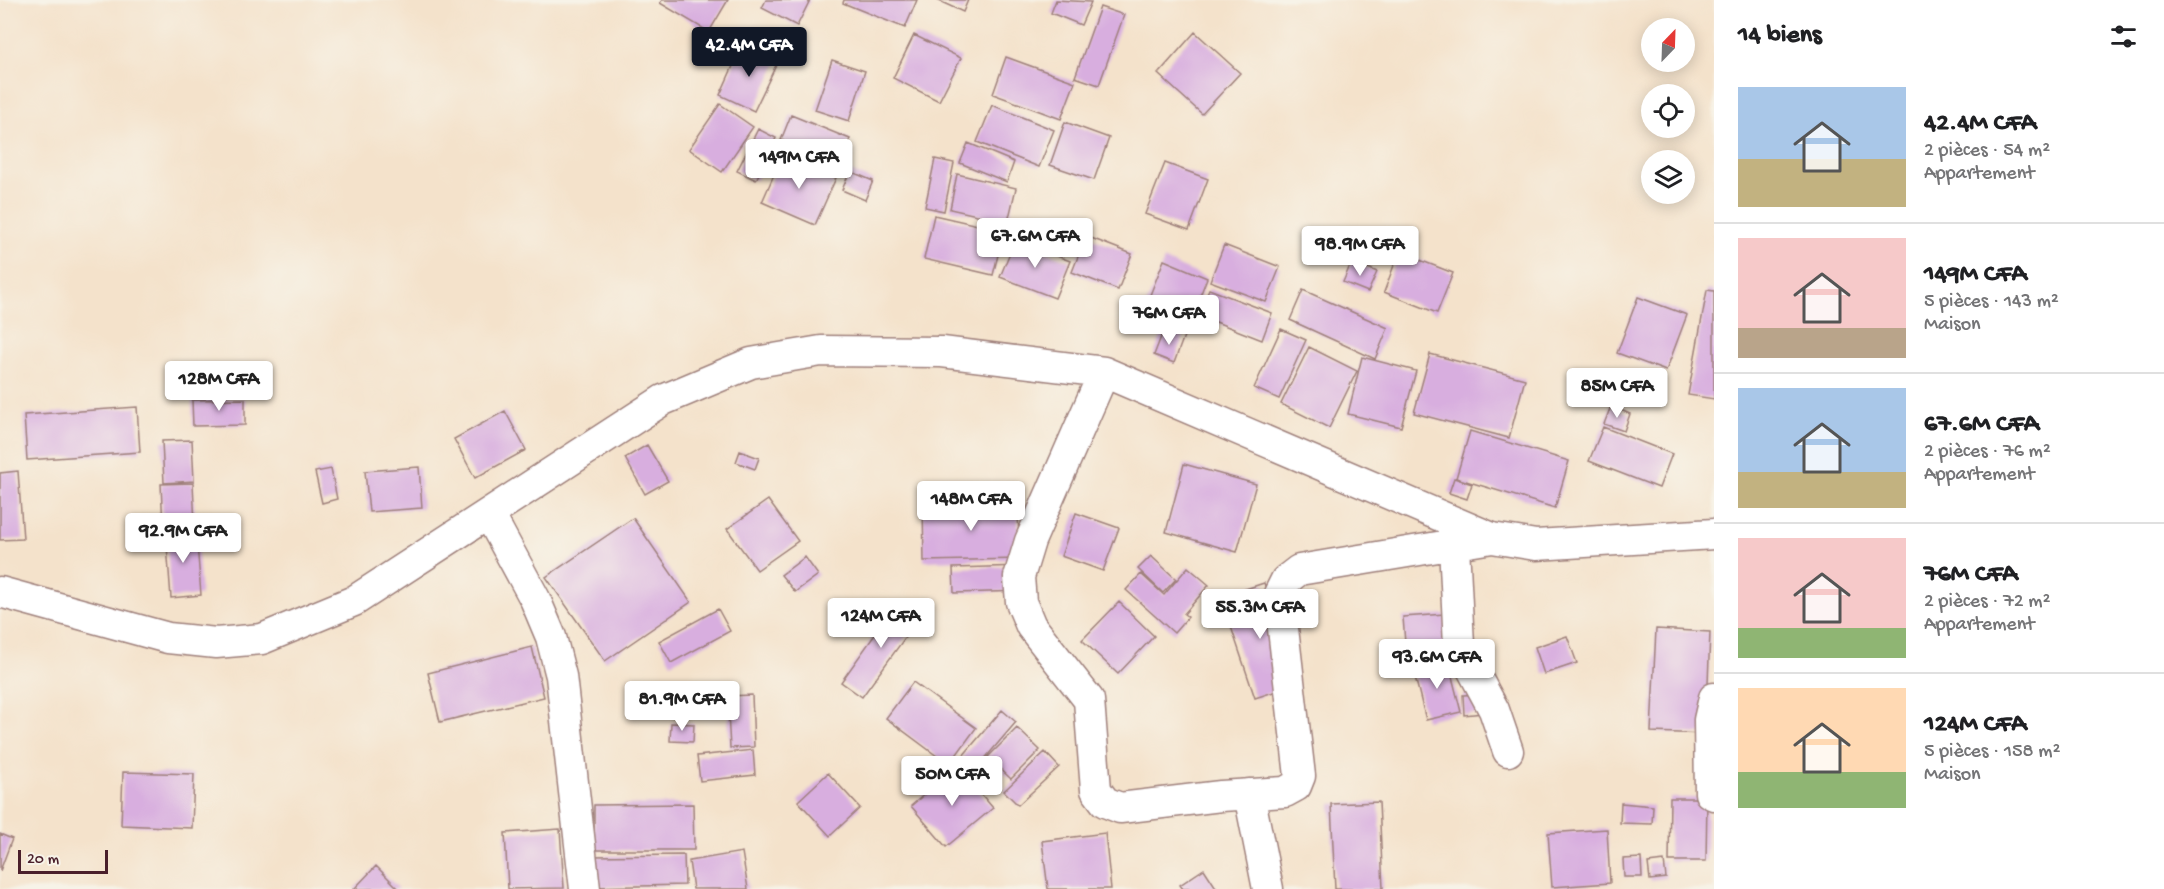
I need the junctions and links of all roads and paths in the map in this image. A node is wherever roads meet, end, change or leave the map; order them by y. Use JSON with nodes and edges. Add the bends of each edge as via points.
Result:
{"nodes":[{"id":1,"x":1104,"y":372,"type":"junction"},
{"id":2,"x":489,"y":514,"type":"junction"},
{"id":3,"x":1714,"y":534,"type":"edge"},
{"id":4,"x":1492,"y":538,"type":"junction"},
{"id":5,"x":1454,"y":545,"type":"junction"},
{"id":6,"x":0,"y":592,"type":"edge"},
{"id":7,"x":1714,"y":698,"type":"edge"},
{"id":8,"x":1508,"y":751,"type":"dead end"},
{"id":9,"x":1249,"y":794,"type":"junction"},
{"id":10,"x":1714,"y":795,"type":"edge"},
{"id":11,"x":585,"y":889,"type":"edge"},
{"id":12,"x":1268,"y":889,"type":"edge"}],
"edges":[{"from":1,"to":2,"type":"street","via":[[942,352],[821,351],[751,363],[663,400]]},
{"from":1,"to":4,"type":"street"},
{"from":1,"to":9,"type":"street","via":[[1030,541],[1019,577],[1021,602],[1031,626],[1089,700],[1096,790],[1106,802],[1120,808],[1137,808]]},
{"from":2,"to":6,"type":"street","via":[[354,601],[262,639],[216,643],[168,638]]},
{"from":2,"to":11,"type":"street","via":[[535,599],[559,666]]},
{"from":3,"to":4,"type":"street","via":[[1536,544]]},
{"from":4,"to":5,"type":"street"},
{"from":5,"to":8,"type":"street","via":[[1459,645],[1494,710]]},
{"from":5,"to":9,"type":"street","via":[[1299,570],[1286,580],[1279,594],[1300,776],[1296,786],[1285,792]]},
{"from":7,"to":10,"type":"street","via":[[1709,720],[1710,793]]},
{"from":9,"to":12,"type":"street"}]}
